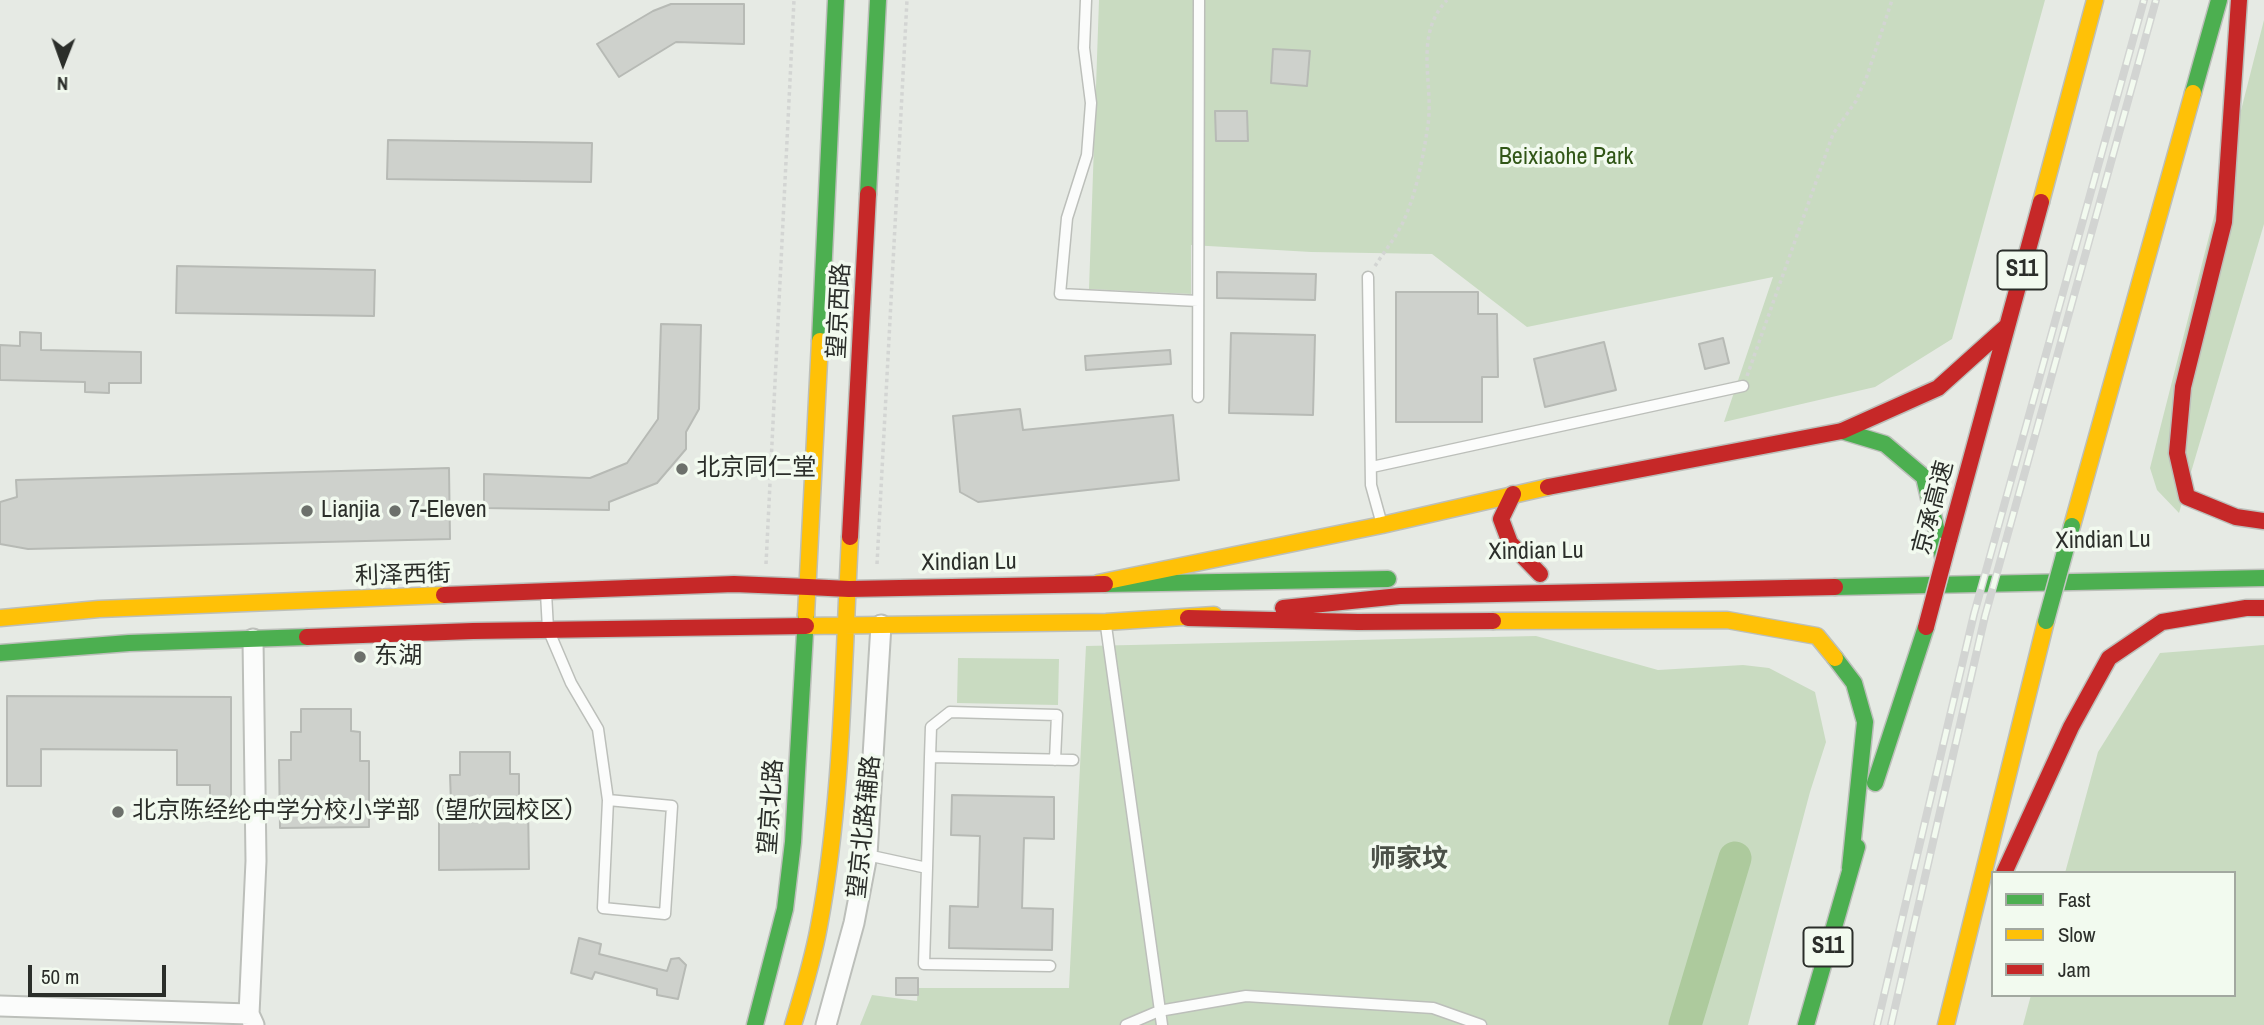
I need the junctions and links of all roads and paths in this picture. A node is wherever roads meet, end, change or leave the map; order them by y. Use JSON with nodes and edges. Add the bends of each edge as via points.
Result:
{"nodes":[{"id":1,"x":793,"y":0,"type":"edge"},
{"id":2,"x":836,"y":0,"type":"edge"},
{"id":3,"x":878,"y":0,"type":"edge"},
{"id":4,"x":907,"y":0,"type":"edge"},
{"id":5,"x":1086,"y":0,"type":"edge"},
{"id":6,"x":1199,"y":0,"type":"edge"},
{"id":7,"x":1447,"y":0,"type":"edge"},
{"id":8,"x":1892,"y":0,"type":"edge"},
{"id":9,"x":2095,"y":0,"type":"edge"},
{"id":10,"x":2219,"y":0,"type":"edge"},
{"id":11,"x":2239,"y":0,"type":"edge"},
{"id":12,"x":1368,"y":277,"type":"joint"},
{"id":13,"x":1198,"y":301,"type":"junction"},
{"id":14,"x":2007,"y":326,"type":"junction"},
{"id":15,"x":1743,"y":386,"type":"joint"},
{"id":16,"x":1198,"y":397,"type":"dead end"},
{"id":17,"x":1842,"y":430,"type":"junction"},
{"id":18,"x":1372,"y":467,"type":"junction"},
{"id":19,"x":1513,"y":494,"type":"junction"},
{"id":20,"x":2264,"y":521,"type":"edge"},
{"id":21,"x":1382,"y":525,"type":"junction"},
{"id":22,"x":1944,"y":564,"type":"junction"},
{"id":23,"x":2083,"y":564,"type":"dead end"},
{"id":24,"x":2041,"y":565,"type":"dead end"},
{"id":25,"x":1514,"y":575,"type":"dead end"},
{"id":26,"x":1398,"y":578,"type":"dead end"},
{"id":27,"x":2264,"y":578,"type":"edge"},
{"id":28,"x":1098,"y":583,"type":"junction"},
{"id":29,"x":765,"y":585,"type":"junction"},
{"id":30,"x":808,"y":587,"type":"junction"},
{"id":31,"x":875,"y":588,"type":"junction"},
{"id":32,"x":849,"y":589,"type":"junction"},
{"id":33,"x":546,"y":592,"type":"junction"},
{"id":34,"x":2264,"y":608,"type":"edge"},
{"id":35,"x":0,"y":618,"type":"edge"},
{"id":36,"x":1188,"y":618,"type":"junction"},
{"id":37,"x":1106,"y":622,"type":"junction"},
{"id":38,"x":845,"y":625,"type":"junction"},
{"id":39,"x":881,"y":625,"type":"junction"},
{"id":40,"x":806,"y":626,"type":"junction"},
{"id":41,"x":548,"y":629,"type":"junction"},
{"id":42,"x":253,"y":639,"type":"junction"},
{"id":43,"x":0,"y":653,"type":"edge"},
{"id":44,"x":930,"y":757,"type":"junction"},
{"id":45,"x":1055,"y":760,"type":"junction"},
{"id":46,"x":1073,"y":760,"type":"dead end"},
{"id":47,"x":608,"y":800,"type":"junction"},
{"id":48,"x":867,"y":855,"type":"junction"},
{"id":49,"x":927,"y":868,"type":"junction"},
{"id":50,"x":1850,"y":868,"type":"junction"},
{"id":51,"x":2005,"y":871,"type":"edge"},
{"id":52,"x":1991,"y":898,"type":"edge"},
{"id":53,"x":1966,"y":945,"type":"junction"},
{"id":54,"x":1050,"y":966,"type":"dead end"},
{"id":55,"x":0,"y":1006,"type":"edge"},
{"id":56,"x":1159,"y":1011,"type":"junction"},
{"id":57,"x":252,"y":1019,"type":"edge"},
{"id":58,"x":755,"y":1025,"type":"edge"},
{"id":59,"x":793,"y":1025,"type":"edge"},
{"id":60,"x":826,"y":1025,"type":"edge"},
{"id":61,"x":1126,"y":1025,"type":"edge"},
{"id":62,"x":1163,"y":1025,"type":"edge"},
{"id":63,"x":1481,"y":1025,"type":"edge"},
{"id":64,"x":1806,"y":1025,"type":"edge"},
{"id":65,"x":1946,"y":1025,"type":"edge"}],
"edges":[{"from":1,"to":29,"type":"path"},
{"from":2,"to":30,"type":"main road","name":"望京西路"},
{"from":3,"to":32,"type":"main road","name":"望京西路"},
{"from":4,"to":31,"type":"path"},
{"from":5,"to":13,"type":"lane","via":[[1084,48],[1091,103],[1087,155],[1067,219],[1059,293]]},
{"from":6,"to":13,"type":"lane"},
{"from":7,"to":12,"type":"path","via":[[1427,40],[1428,122],[1419,173],[1404,221]]},
{"from":8,"to":15,"type":"path","via":[[1862,88],[1833,134]]},
{"from":9,"to":14,"type":"main road","name":"京承高速","number":"S11"},
{"from":10,"to":53,"type":"main road","bridge":true,"via":[[2046,621]]},
{"from":11,"to":20,"type":"main road","via":[[2224,222],[2183,387],[2177,453],[2187,497],[2236,517]]},
{"from":12,"to":18,"type":"lane"},
{"from":13,"to":16,"type":"lane"},
{"from":14,"to":17,"type":"main road","via":[[1938,388]]},
{"from":14,"to":22,"type":"main road","name":"京承高速","number":"S11","bridge":true},
{"from":15,"to":18,"type":"lane"},
{"from":17,"to":19,"type":"main road"},
{"from":17,"to":22,"type":"main road","via":[[1885,444],[1924,477]]},
{"from":18,"to":21,"type":"lane","via":[[1371,485]]},
{"from":19,"to":21,"type":"main road"},
{"from":19,"to":25,"type":"main road","name":"Xindian Lu","via":[[1501,519],[1510,543],[1546,574]]},
{"from":21,"to":28,"type":"main road"},
{"from":22,"to":50,"type":"main road","name":"京承高速","number":"S11","bridge":true},
{"from":23,"to":24,"type":"main road","name":"Xindian Lu"},
{"from":26,"to":28,"type":"main road","name":"Xindian Lu"},
{"from":27,"to":36,"type":"main road","name":"Xindian Lu","via":[[1400,596]]},
{"from":28,"to":31,"type":"main road","name":"Xindian Lu"},
{"from":29,"to":30,"type":"main road","name":"利泽西街"},
{"from":29,"to":33,"type":"main road","name":"利泽西街"},
{"from":30,"to":32,"type":"main road","name":"Xindian Lu"},
{"from":30,"to":40,"type":"main road","name":"望京北路"},
{"from":31,"to":32,"type":"main road","name":"Xindian Lu"},
{"from":32,"to":38,"type":"main road","name":"望京西路"},
{"from":33,"to":35,"type":"main road","name":"利泽西街","via":[[99,609]]},
{"from":33,"to":41,"type":"lane"},
{"from":34,"to":51,"type":"main road","via":[[2162,622],[2109,658],[2071,727]]},
{"from":36,"to":37,"type":"main road","name":"Xindian Lu"},
{"from":36,"to":50,"type":"main road","via":[[1727,620],[1817,636],[1854,683],[1866,722]]},
{"from":37,"to":39,"type":"main road","name":"Xindian Lu"},
{"from":37,"to":56,"type":"lane"},
{"from":38,"to":39,"type":"main road","name":"Xindian Lu"},
{"from":38,"to":40,"type":"main road","name":"Xindian Lu"},
{"from":38,"to":59,"type":"main road","via":[[830,867],[818,942]]},
{"from":39,"to":48,"type":"street","name":"望京北路辅路"},
{"from":40,"to":41,"type":"main road"},
{"from":40,"to":58,"type":"main road","name":"望京北路","via":[[790,876],[776,952]]},
{"from":41,"to":42,"type":"main road"},
{"from":41,"to":47,"type":"lane","via":[[571,683],[598,729]]},
{"from":42,"to":43,"type":"main road"},
{"from":42,"to":57,"type":"street","via":[[256,861]]},
{"from":44,"to":45,"type":"lane"},
{"from":44,"to":45,"type":"lane","via":[[932,727],[950,712],[1057,715]]},
{"from":44,"to":49,"type":"lane"},
{"from":45,"to":46,"type":"lane"},
{"from":47,"to":47,"type":"lane","via":[[603,908],[665,914],[672,806]]},
{"from":48,"to":49,"type":"lane"},
{"from":48,"to":60,"type":"street","name":"望京北路辅路"},
{"from":49,"to":54,"type":"lane","via":[[925,964]]},
{"from":50,"to":64,"type":"main road","name":"京承高速","number":"S11"},
{"from":52,"to":53,"type":"main road"},
{"from":53,"to":65,"type":"main road"},
{"from":55,"to":57,"type":"street"},
{"from":56,"to":61,"type":"lane"},
{"from":56,"to":62,"type":"lane"},
{"from":56,"to":63,"type":"lane","via":[[1246,996],[1433,1008]]}]}
